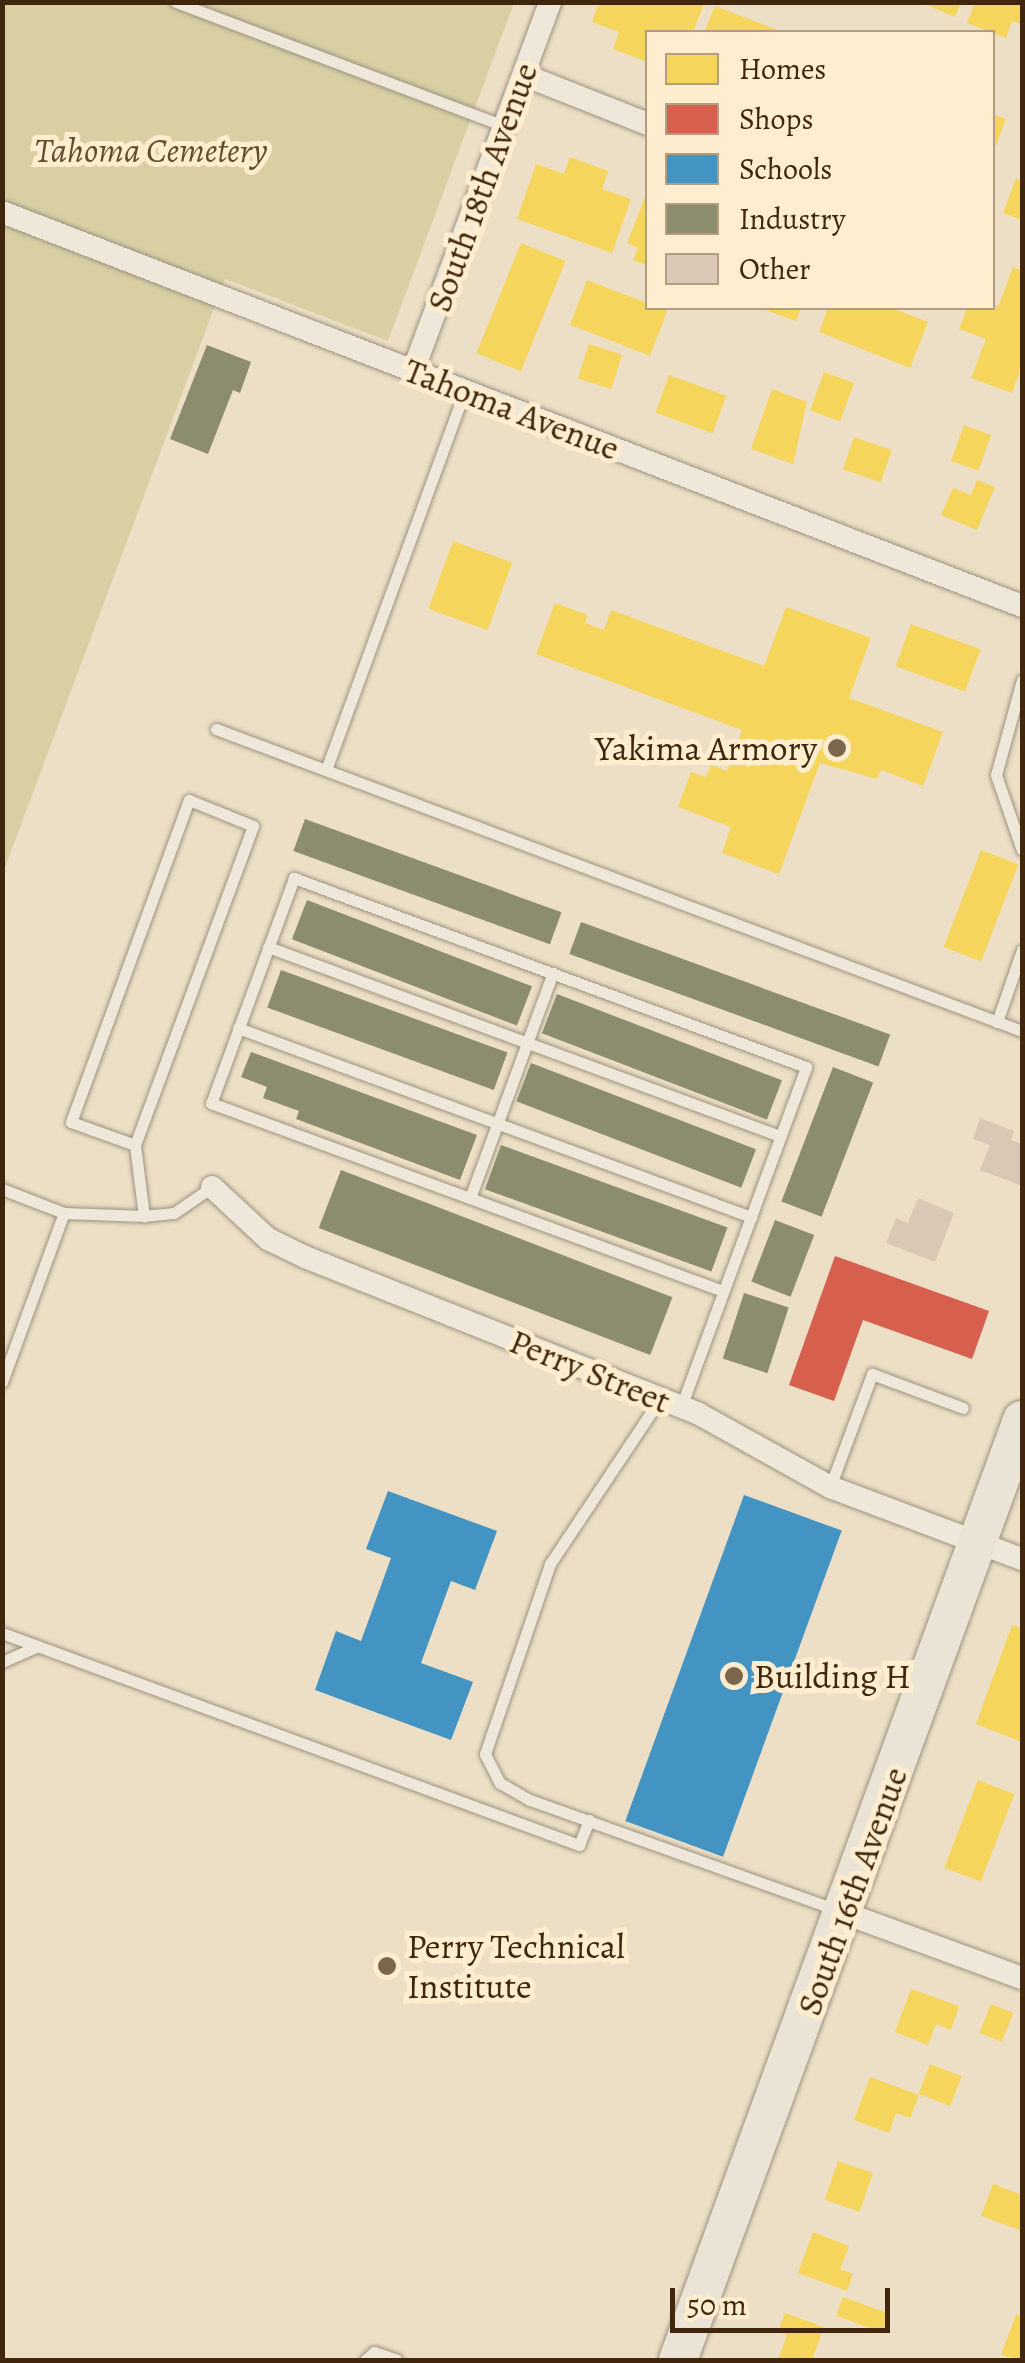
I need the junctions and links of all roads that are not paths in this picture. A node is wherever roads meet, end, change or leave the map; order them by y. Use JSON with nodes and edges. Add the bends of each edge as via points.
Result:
{"nodes":[{"id":1,"x":176,"y":2,"type":"edge"},
{"id":2,"x":550,"y":2,"type":"edge"},
{"id":3,"x":524,"y":75,"type":"junction"},
{"id":4,"x":645,"y":123,"type":"edge"},
{"id":5,"x":505,"y":126,"type":"junction"},
{"id":6,"x":2,"y":212,"type":"edge"},
{"id":7,"x":413,"y":371,"type":"junction"},
{"id":8,"x":465,"y":391,"type":"junction"},
{"id":9,"x":1022,"y":606,"type":"edge"},
{"id":10,"x":1022,"y":680,"type":"edge"},
{"id":11,"x":216,"y":728,"type":"dead end"},
{"id":12,"x":326,"y":770,"type":"junction"},
{"id":13,"x":1022,"y":850,"type":"edge"},
{"id":14,"x":268,"y":947,"type":"junction"},
{"id":15,"x":1022,"y":950,"type":"edge"},
{"id":16,"x":553,"y":974,"type":"junction"},
{"id":17,"x":997,"y":1022,"type":"junction"},
{"id":18,"x":238,"y":1028,"type":"junction"},
{"id":19,"x":1022,"y":1031,"type":"edge"},
{"id":20,"x":527,"y":1043,"type":"junction"},
{"id":21,"x":498,"y":1124,"type":"junction"},
{"id":22,"x":780,"y":1136,"type":"junction"},
{"id":23,"x":135,"y":1145,"type":"junction"},
{"id":24,"x":212,"y":1187,"type":"joint"},
{"id":25,"x":2,"y":1189,"type":"edge"},
{"id":26,"x":470,"y":1198,"type":"junction"},
{"id":27,"x":64,"y":1213,"type":"junction"},
{"id":28,"x":144,"y":1216,"type":"junction"},
{"id":29,"x":750,"y":1217,"type":"junction"},
{"id":30,"x":723,"y":1291,"type":"junction"},
{"id":31,"x":2,"y":1382,"type":"edge"},
{"id":32,"x":670,"y":1403,"type":"junction"},
{"id":33,"x":963,"y":1408,"type":"dead end"},
{"id":34,"x":1022,"y":1420,"type":"edge"},
{"id":35,"x":830,"y":1487,"type":"junction"},
{"id":36,"x":979,"y":1540,"type":"junction"},
{"id":37,"x":1022,"y":1559,"type":"edge"},
{"id":38,"x":2,"y":1633,"type":"edge"},
{"id":39,"x":38,"y":1646,"type":"junction"},
{"id":40,"x":2,"y":1662,"type":"edge"},
{"id":41,"x":589,"y":1820,"type":"junction"},
{"id":42,"x":844,"y":1913,"type":"junction"},
{"id":43,"x":1022,"y":1978,"type":"edge"},
{"id":44,"x":365,"y":2360,"type":"edge"},
{"id":45,"x":397,"y":2360,"type":"edge"},
{"id":46,"x":678,"y":2360,"type":"edge"}],
"edges":[{"from":1,"to":5,"type":"lane"},
{"from":2,"to":3,"type":"street","name":"South 18th Avenue"},
{"from":3,"to":4,"type":"street"},
{"from":3,"to":5,"type":"street","name":"South 18th Avenue"},
{"from":5,"to":7,"type":"street","name":"South 18th Avenue"},
{"from":6,"to":7,"type":"street","name":"Tahoma Avenue"},
{"from":7,"to":8,"type":"street","name":"Tahoma Avenue"},
{"from":8,"to":9,"type":"street","name":"Tahoma Avenue"},
{"from":8,"to":12,"type":"lane"},
{"from":10,"to":13,"type":"lane","via":[[996,775]]},
{"from":11,"to":12,"type":"lane"},
{"from":12,"to":17,"type":"lane"},
{"from":14,"to":16,"type":"lane","via":[[294,878]]},
{"from":14,"to":18,"type":"lane"},
{"from":14,"to":20,"type":"lane"},
{"from":15,"to":17,"type":"lane"},
{"from":16,"to":20,"type":"lane"},
{"from":16,"to":22,"type":"lane","via":[[806,1066]]},
{"from":17,"to":19,"type":"lane"},
{"from":18,"to":21,"type":"lane"},
{"from":18,"to":26,"type":"lane","via":[[210,1103]]},
{"from":20,"to":21,"type":"lane"},
{"from":20,"to":22,"type":"lane"},
{"from":21,"to":26,"type":"lane"},
{"from":21,"to":29,"type":"lane"},
{"from":22,"to":29,"type":"lane"},
{"from":23,"to":23,"type":"lane","via":[[253,826],[189,800],[71,1122]]},
{"from":23,"to":28,"type":"lane"},
{"from":24,"to":28,"type":"lane","via":[[174,1213]]},
{"from":24,"to":32,"type":"street","name":"Perry Street","via":[[268,1239],[305,1257]]},
{"from":25,"to":27,"type":"lane"},
{"from":26,"to":30,"type":"lane"},
{"from":27,"to":28,"type":"lane"},
{"from":27,"to":31,"type":"lane"},
{"from":29,"to":30,"type":"lane"},
{"from":30,"to":32,"type":"lane"},
{"from":32,"to":35,"type":"street","name":"Perry Street"},
{"from":32,"to":41,"type":"lane","via":[[550,1564],[485,1754],[500,1783]]},
{"from":33,"to":35,"type":"lane","via":[[872,1374]]},
{"from":34,"to":36,"type":"main road","name":"South 16th Avenue"},
{"from":35,"to":36,"type":"street","name":"Perry Street"},
{"from":36,"to":37,"type":"street","name":"Perry Street"},
{"from":36,"to":42,"type":"main road","name":"South 16th Avenue"},
{"from":38,"to":39,"type":"lane"},
{"from":39,"to":40,"type":"lane"},
{"from":39,"to":41,"type":"lane","via":[[579,1845]]},
{"from":41,"to":42,"type":"lane"},
{"from":42,"to":43,"type":"street"},
{"from":42,"to":46,"type":"main road","name":"South 16th Avenue"},
{"from":44,"to":45,"type":"lane","via":[[374,2352]]}]}
